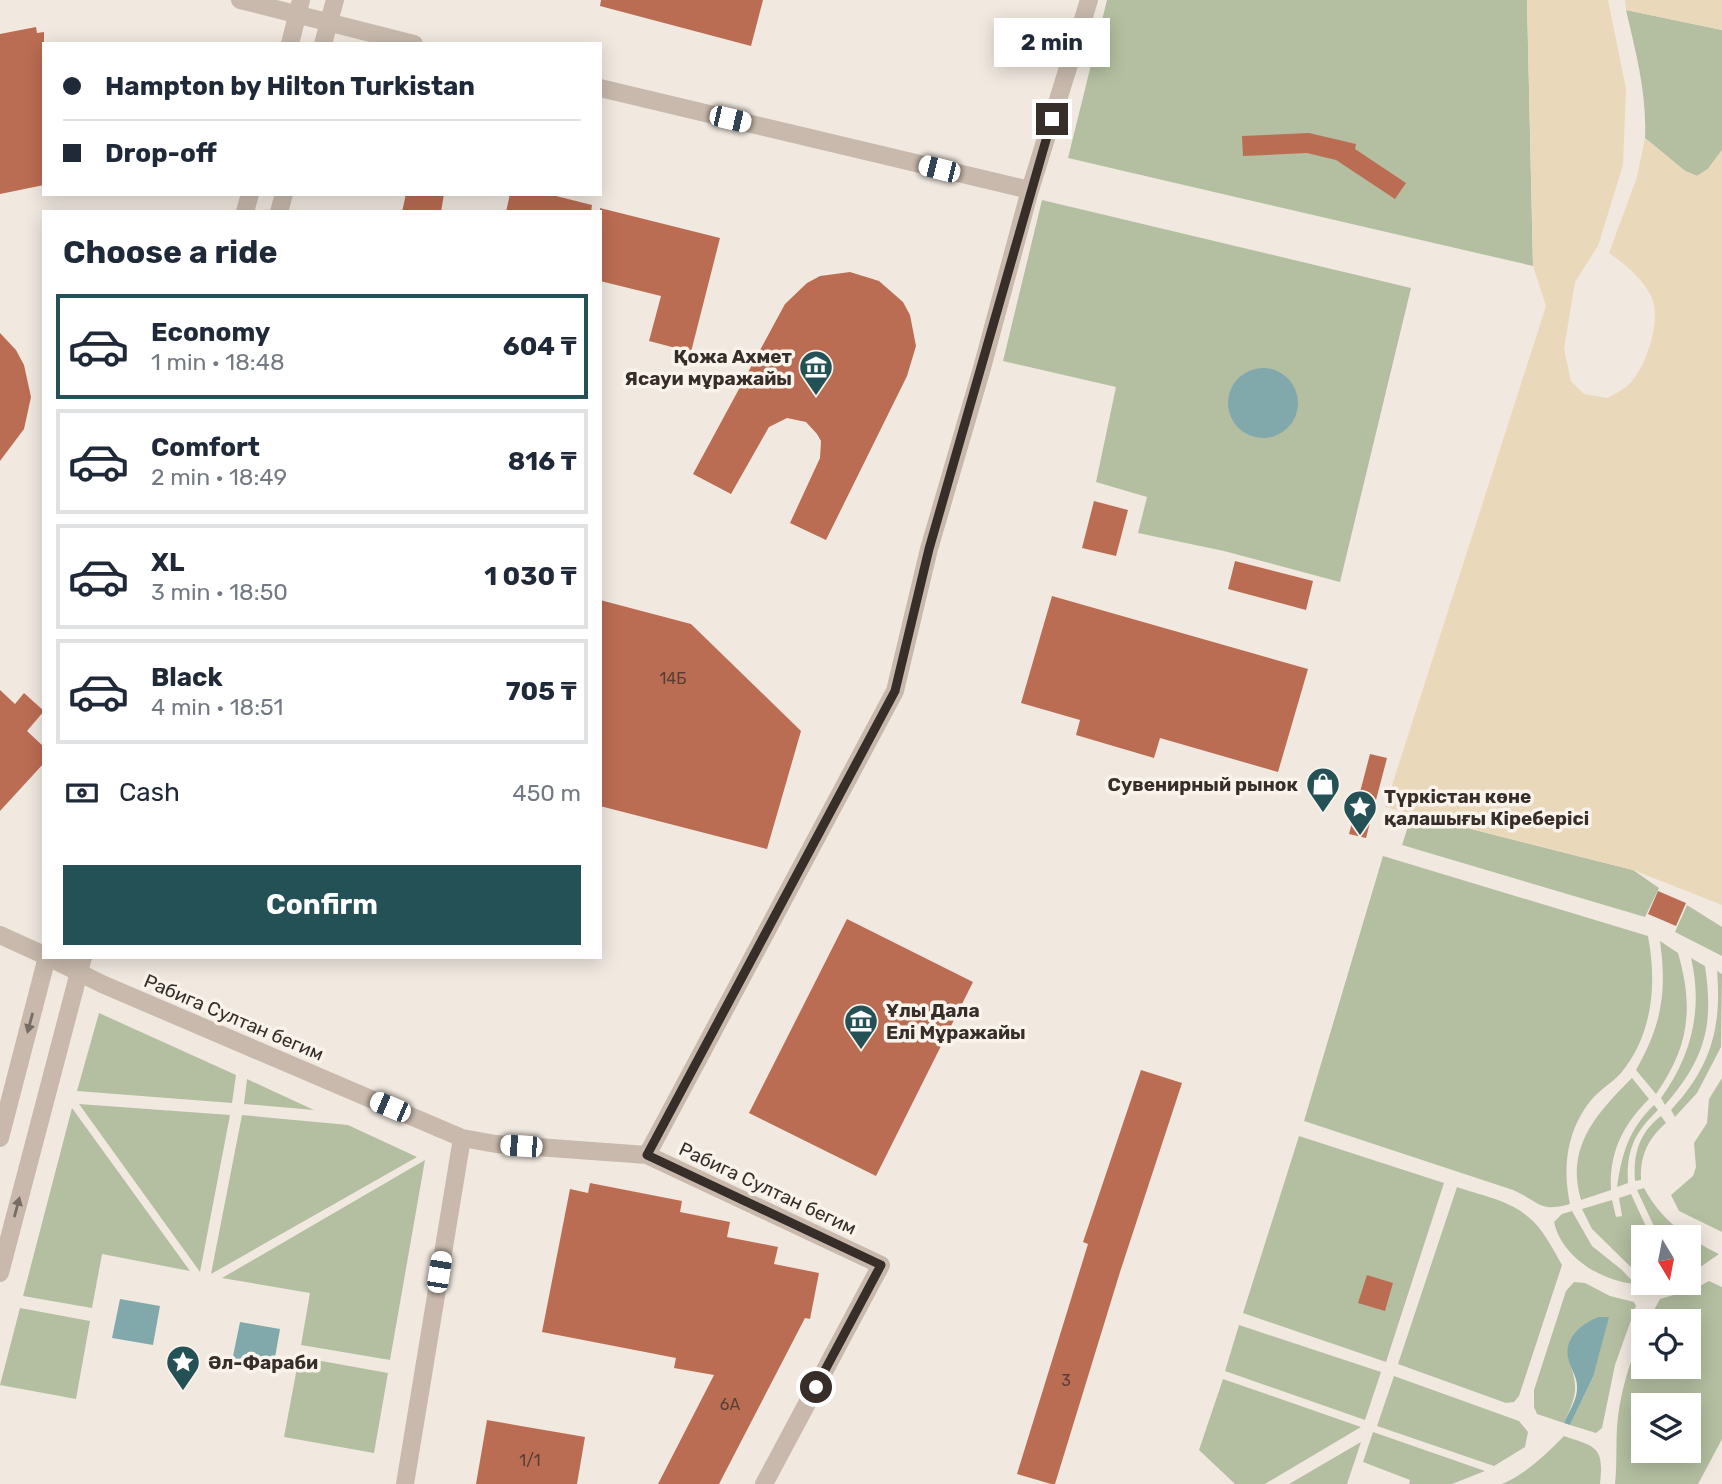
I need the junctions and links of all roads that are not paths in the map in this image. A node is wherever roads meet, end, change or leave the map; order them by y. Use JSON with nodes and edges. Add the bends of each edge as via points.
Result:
{"nodes":[{"id":1,"x":240,"y":0,"type":"edge"},
{"id":2,"x":335,"y":0,"type":"edge"},
{"id":3,"x":1089,"y":0,"type":"edge"},
{"id":4,"x":299,"y":7,"type":"edge"},
{"id":5,"x":329,"y":23,"type":"junction"},
{"id":6,"x":290,"y":42,"type":"edge"},
{"id":7,"x":324,"y":42,"type":"edge"},
{"id":8,"x":406,"y":42,"type":"edge"},
{"id":9,"x":602,"y":88,"type":"edge"},
{"id":10,"x":1030,"y":190,"type":"junction"},
{"id":11,"x":0,"y":935,"type":"edge"},
{"id":12,"x":42,"y":954,"type":"edge"},
{"id":13,"x":45,"y":959,"type":"edge"},
{"id":14,"x":58,"y":959,"type":"edge"},
{"id":15,"x":81,"y":965,"type":"edge"},
{"id":16,"x":0,"y":1138,"type":"edge"},
{"id":17,"x":462,"y":1138,"type":"junction"},
{"id":18,"x":647,"y":1155,"type":"junction"},
{"id":19,"x":0,"y":1273,"type":"edge"},
{"id":20,"x":405,"y":1484,"type":"edge"},
{"id":21,"x":764,"y":1484,"type":"edge"}],
"edges":[{"from":1,"to":4,"type":"street"},
{"from":2,"to":5,"type":"street"},
{"from":3,"to":10,"type":"street"},
{"from":4,"to":5,"type":"street"},
{"from":4,"to":6,"type":"street"},
{"from":5,"to":7,"type":"street"},
{"from":5,"to":8,"type":"street"},
{"from":9,"to":10,"type":"street"},
{"from":10,"to":18,"type":"street","via":[[929,549],[895,691]]},
{"from":11,"to":12,"type":"street","name":"Рабига Султан бегим"},
{"from":13,"to":16,"type":"street","one_way":true},
{"from":14,"to":15,"type":"street","name":"Рабига Султан бегим"},
{"from":15,"to":17,"type":"street","name":"Рабига Султан бегим"},
{"from":19,"to":15,"type":"street","one_way":true},
{"from":17,"to":18,"type":"street","name":"Рабига Султан бегим"},
{"from":17,"to":20,"type":"street"},
{"from":18,"to":21,"type":"street","name":"Рабига Султан бегим","via":[[881,1265]]}]}
